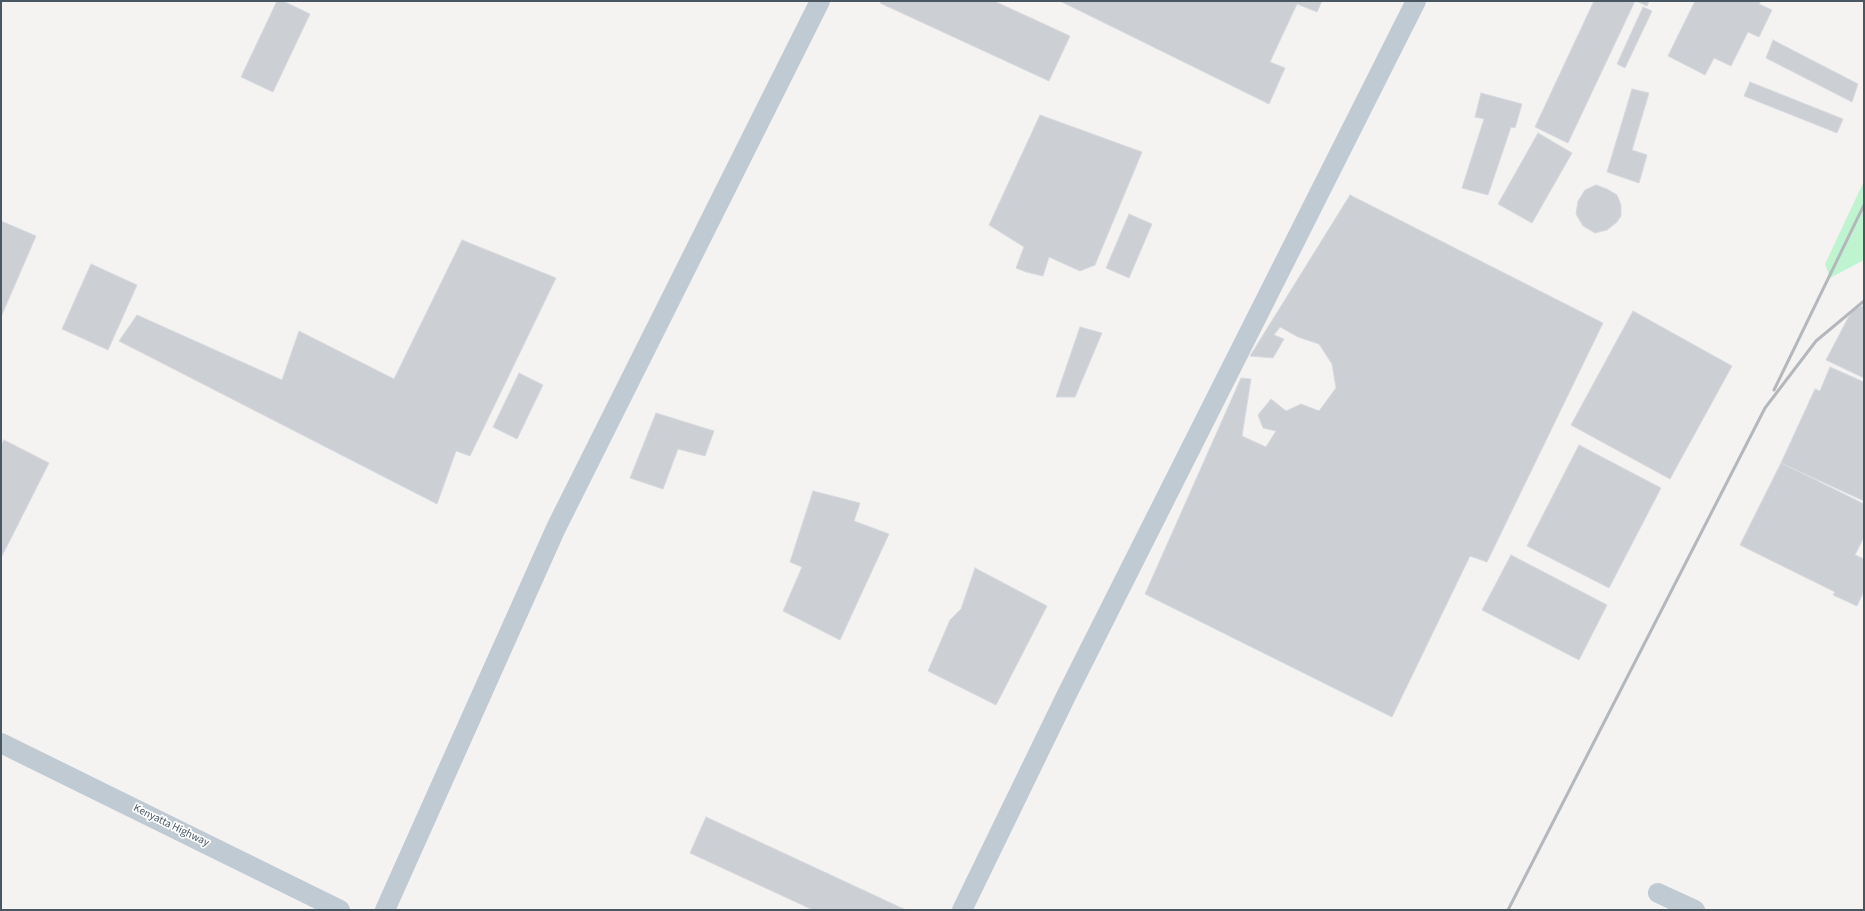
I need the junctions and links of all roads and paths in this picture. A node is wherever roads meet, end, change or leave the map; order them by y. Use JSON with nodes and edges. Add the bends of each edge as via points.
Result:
{"nodes":[{"id":1,"x":820,"y":1,"type":"edge"},
{"id":2,"x":1416,"y":1,"type":"edge"},
{"id":3,"x":1,"y":743,"type":"edge"},
{"id":4,"x":1658,"y":893,"type":"dead end"},
{"id":5,"x":340,"y":910,"type":"edge"},
{"id":6,"x":384,"y":910,"type":"edge"},
{"id":7,"x":962,"y":910,"type":"edge"},
{"id":8,"x":1695,"y":910,"type":"edge"}],
"edges":[{"from":1,"to":6,"type":"street","via":[[556,528]]},
{"from":2,"to":7,"type":"street","via":[[1066,694]]},
{"from":3,"to":5,"type":"street","name":"Kenyatta Highway"},
{"from":4,"to":8,"type":"street"}]}
